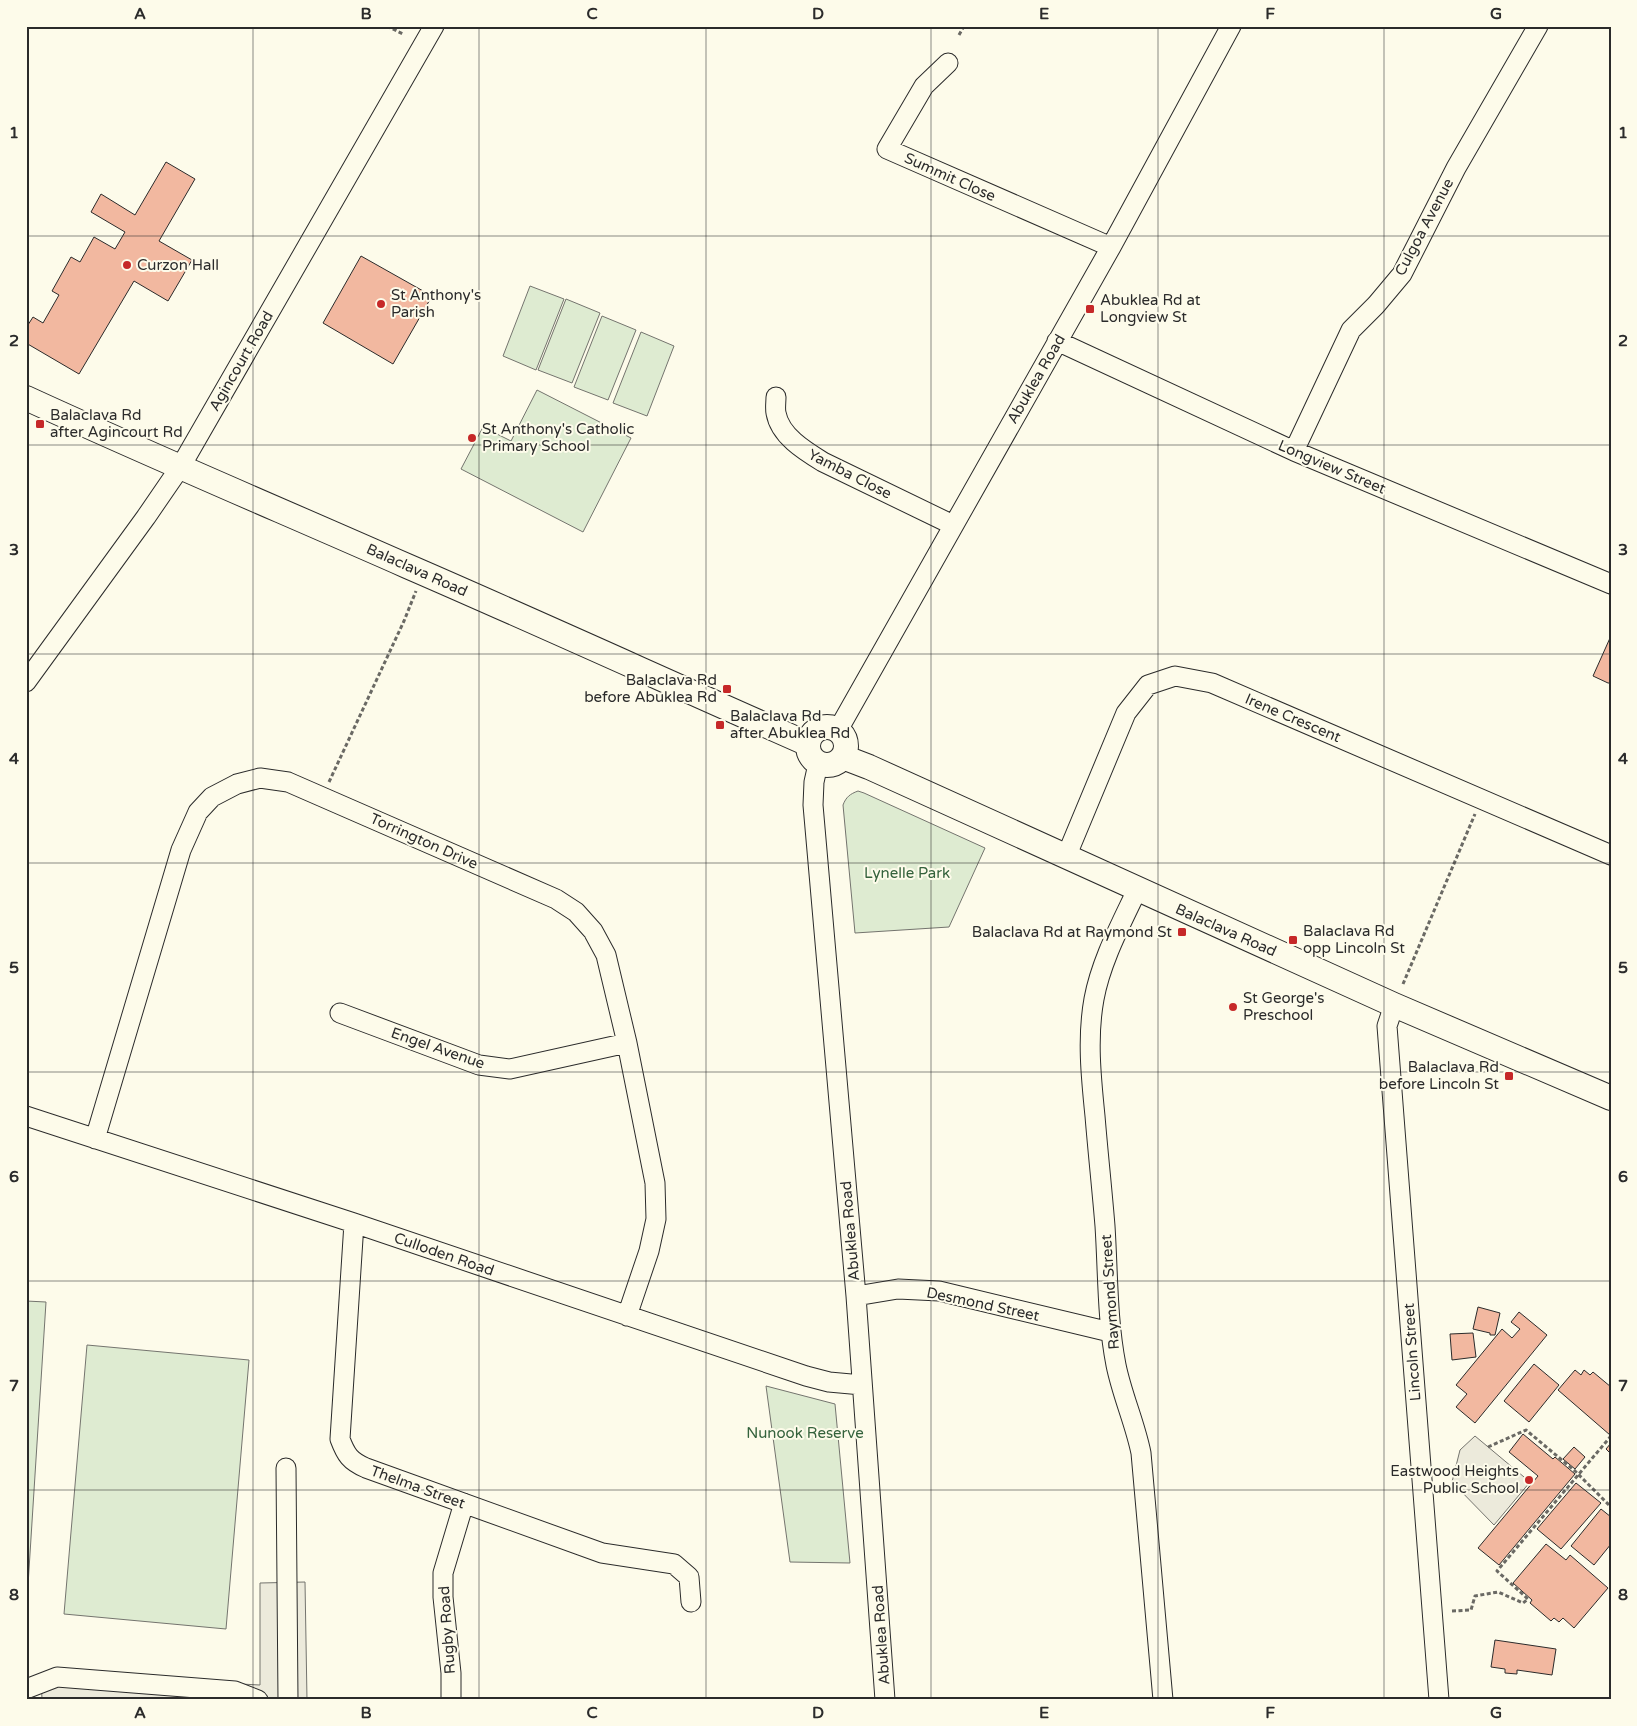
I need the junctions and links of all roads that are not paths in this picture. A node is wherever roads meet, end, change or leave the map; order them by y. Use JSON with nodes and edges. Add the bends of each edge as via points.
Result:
{"nodes":[{"id":1,"x":434,"y":26,"type":"edge"},
{"id":2,"x":1231,"y":26,"type":"edge"},
{"id":3,"x":1538,"y":26,"type":"edge"},
{"id":4,"x":948,"y":63,"type":"dead end"},
{"id":5,"x":1111,"y":248,"type":"junction"},
{"id":6,"x":1057,"y":342,"type":"junction"},
{"id":7,"x":776,"y":397,"type":"dead end"},
{"id":8,"x":26,"y":398,"type":"edge"},
{"id":9,"x":1294,"y":451,"type":"junction"},
{"id":10,"x":181,"y":466,"type":"junction"},
{"id":11,"x":954,"y":525,"type":"junction"},
{"id":12,"x":1611,"y":584,"type":"edge"},
{"id":13,"x":26,"y":682,"type":"edge"},
{"id":14,"x":838,"y":730,"type":"junction"},
{"id":15,"x":813,"y":754,"type":"junction"},
{"id":16,"x":843,"y":758,"type":"junction"},
{"id":17,"x":1611,"y":854,"type":"edge"},
{"id":18,"x":1066,"y":857,"type":"junction"},
{"id":19,"x":1137,"y":890,"type":"junction"},
{"id":20,"x":1398,"y":994,"type":"junction"},
{"id":21,"x":340,"y":1013,"type":"dead end"},
{"id":22,"x":627,"y":1043,"type":"junction"},
{"id":23,"x":1611,"y":1098,"type":"edge"},
{"id":24,"x":26,"y":1116,"type":"edge"},
{"id":25,"x":95,"y":1139,"type":"junction"},
{"id":26,"x":354,"y":1223,"type":"junction"},
{"id":27,"x":856,"y":1296,"type":"junction"},
{"id":28,"x":627,"y":1316,"type":"junction"},
{"id":29,"x":1110,"y":1332,"type":"junction"},
{"id":30,"x":862,"y":1385,"type":"junction"},
{"id":31,"x":286,"y":1468,"type":"dead end"},
{"id":32,"x":464,"y":1503,"type":"junction"},
{"id":33,"x":691,"y":1602,"type":"dead end"},
{"id":34,"x":26,"y":1689,"type":"edge"},
{"id":35,"x":258,"y":1700,"type":"edge"},
{"id":36,"x":288,"y":1700,"type":"edge"},
{"id":37,"x":451,"y":1700,"type":"edge"},
{"id":38,"x":886,"y":1700,"type":"edge"},
{"id":39,"x":1163,"y":1700,"type":"edge"},
{"id":40,"x":1439,"y":1700,"type":"edge"}],
"edges":[{"from":1,"to":10,"type":"street","name":"Agincourt Road"},
{"from":2,"to":5,"type":"street","name":"Abuklea Road"},
{"from":3,"to":9,"type":"street","name":"Culgoa Avenue","via":[[1456,168],[1402,274],[1351,330]]},
{"from":4,"to":5,"type":"street","name":"Summit Close","via":[[924,86],[887,149]]},
{"from":5,"to":6,"type":"street","name":"Abuklea Road"},
{"from":6,"to":9,"type":"street","name":"Longview Street"},
{"from":6,"to":11,"type":"street","name":"Abuklea Road"},
{"from":7,"to":11,"type":"street","name":"Yamba Close","via":[[775,412],[779,423],[804,451]]},
{"from":8,"to":10,"type":"main road","name":"Balaclava Road"},
{"from":9,"to":12,"type":"street","name":"Longview Street"},
{"from":10,"to":13,"type":"street","name":"Agincourt Road"},
{"from":10,"to":15,"type":"main road","name":"Balaclava Road"},
{"from":11,"to":14,"type":"street","name":"Abuklea Road"},
{"from":14,"to":15,"type":"main road","via":[[832,727],[813,733]]},
{"from":14,"to":16,"type":"main road","via":[[846,740]]},
{"from":15,"to":16,"type":"main road","via":[[831,766]]},
{"from":15,"to":27,"type":"street","name":"Abuklea Road","via":[[813,805]]},
{"from":16,"to":18,"type":"main road","name":"Balaclava Road"},
{"from":17,"to":18,"type":"street","name":"Irene Crescent","via":[[1212,684],[1175,676],[1148,685],[1126,713]]},
{"from":18,"to":19,"type":"main road","name":"Balaclava Road"},
{"from":19,"to":20,"type":"main road","name":"Balaclava Road"},
{"from":19,"to":29,"type":"street","name":"Raymond Street","via":[[1098,981],[1090,1038]]},
{"from":20,"to":23,"type":"main road","name":"Balaclava Road"},
{"from":20,"to":40,"type":"street","name":"Lincoln Street","via":[[1388,1036]]},
{"from":21,"to":22,"type":"street","name":"Engel Avenue","via":[[479,1065],[510,1068]]},
{"from":22,"to":25,"type":"street","name":"Torrington Drive","via":[[606,955],[593,931],[576,912],[556,899],[323,796],[288,782],[260,778],[212,796],[198,812],[181,850]]},
{"from":22,"to":28,"type":"street","name":"Torrington Drive","via":[[655,1183],[656,1210],[649,1251]]},
{"from":24,"to":25,"type":"street","name":"Culloden Road"},
{"from":25,"to":26,"type":"street","name":"Culloden Road"},
{"from":26,"to":28,"type":"street","name":"Culloden Road"},
{"from":26,"to":32,"type":"street","name":"Thelma Street","via":[[340,1439],[345,1452],[354,1463]]},
{"from":27,"to":29,"type":"street","name":"Desmond Street","via":[[898,1289],[939,1291]]},
{"from":27,"to":30,"type":"street","name":"Abuklea Road"},
{"from":28,"to":30,"type":"street","name":"Culloden Road","via":[[806,1376]]},
{"from":29,"to":39,"type":"street","name":"Raymond Street","via":[[1141,1453]]},
{"from":30,"to":38,"type":"street","name":"Abuklea Road"},
{"from":31,"to":36,"type":"street"},
{"from":32,"to":33,"type":"street","name":"Thelma Street","via":[[602,1553],[674,1564],[689,1577]]},
{"from":32,"to":37,"type":"street","name":"Rugby Road","via":[[444,1572]]},
{"from":34,"to":35,"type":"street","via":[[57,1677],[235,1691]]}]}
